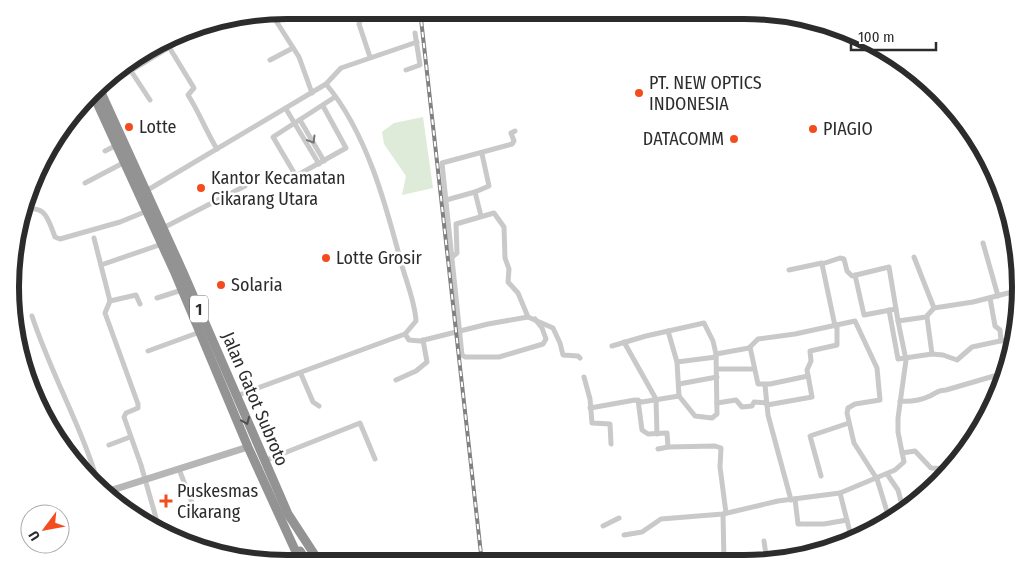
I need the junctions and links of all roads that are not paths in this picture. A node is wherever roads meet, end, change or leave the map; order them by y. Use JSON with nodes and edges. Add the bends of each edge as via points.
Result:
{"nodes":[{"id":1,"x":275,"y":19,"type":"edge"},
{"id":2,"x":361,"y":19,"type":"edge"},
{"id":3,"x":415,"y":33,"type":"dead end"},
{"id":4,"x":181,"y":41,"type":"edge"},
{"id":5,"x":417,"y":42,"type":"junction"},
{"id":6,"x":170,"y":47,"type":"junction"},
{"id":7,"x":294,"y":48,"type":"junction"},
{"id":8,"x":370,"y":57,"type":"junction"},
{"id":9,"x":270,"y":60,"type":"dead end"},
{"id":10,"x":406,"y":70,"type":"dead end"},
{"id":11,"x":131,"y":71,"type":"junction"},
{"id":12,"x":118,"y":78,"type":"edge"},
{"id":13,"x":326,"y":84,"type":"junction"},
{"id":14,"x":312,"y":93,"type":"junction"},
{"id":15,"x":99,"y":95,"type":"edge"},
{"id":16,"x":99,"y":95,"type":"edge"},
{"id":17,"x":335,"y":97,"type":"junction"},
{"id":18,"x":150,"y":100,"type":"dead end"},
{"id":19,"x":323,"y":106,"type":"junction"},
{"id":20,"x":286,"y":109,"type":"junction"},
{"id":21,"x":300,"y":120,"type":"junction"},
{"id":22,"x":294,"y":123,"type":"junction"},
{"id":23,"x":515,"y":130,"type":"dead end"},
{"id":24,"x":117,"y":145,"type":"junction"},
{"id":25,"x":217,"y":149,"type":"junction"},
{"id":26,"x":106,"y":151,"type":"dead end"},
{"id":27,"x":482,"y":154,"type":"junction"},
{"id":28,"x":324,"y":161,"type":"junction"},
{"id":29,"x":124,"y":162,"type":"junction"},
{"id":30,"x":319,"y":164,"type":"junction"},
{"id":31,"x":85,"y":183,"type":"dead end"},
{"id":32,"x":245,"y":186,"type":"dead end"},
{"id":33,"x":145,"y":191,"type":"junction"},
{"id":34,"x":475,"y":192,"type":"junction"},
{"id":35,"x":446,"y":200,"type":"junction"},
{"id":36,"x":31,"y":208,"type":"edge"},
{"id":37,"x":148,"y":211,"type":"junction"},
{"id":38,"x":481,"y":216,"type":"junction"},
{"id":39,"x":162,"y":228,"type":"junction"},
{"id":40,"x":94,"y":238,"type":"dead end"},
{"id":41,"x":983,"y":243,"type":"dead end"},
{"id":42,"x":162,"y":244,"type":"junction"},
{"id":43,"x":914,"y":257,"type":"dead end"},
{"id":44,"x":451,"y":258,"type":"junction"},
{"id":45,"x":822,"y":263,"type":"junction"},
{"id":46,"x":101,"y":265,"type":"junction"},
{"id":47,"x":789,"y":270,"type":"dead end"},
{"id":48,"x":855,"y":275,"type":"junction"},
{"id":49,"x":182,"y":290,"type":"junction"},
{"id":50,"x":1012,"y":292,"type":"edge"},
{"id":51,"x":998,"y":296,"type":"junction"},
{"id":52,"x":156,"y":298,"type":"dead end"},
{"id":53,"x":990,"y":298,"type":"junction"},
{"id":54,"x":110,"y":301,"type":"junction"},
{"id":55,"x":140,"y":304,"type":"dead end"},
{"id":56,"x":934,"y":308,"type":"junction"},
{"id":57,"x":896,"y":309,"type":"junction"},
{"id":58,"x":888,"y":310,"type":"junction"},
{"id":59,"x":32,"y":316,"type":"dead end"},
{"id":60,"x":927,"y":316,"type":"junction"},
{"id":61,"x":528,"y":317,"type":"junction"},
{"id":62,"x":535,"y":319,"type":"junction"},
{"id":63,"x":898,"y":321,"type":"junction"},
{"id":64,"x":836,"y":325,"type":"junction"},
{"id":65,"x":201,"y":332,"type":"junction"},
{"id":66,"x":668,"y":332,"type":"junction"},
{"id":67,"x":459,"y":333,"type":"junction"},
{"id":68,"x":405,"y":334,"type":"junction"},
{"id":69,"x":423,"y":340,"type":"junction"},
{"id":70,"x":1007,"y":340,"type":"edge"},
{"id":71,"x":1001,"y":341,"type":"junction"},
{"id":72,"x":624,"y":342,"type":"junction"},
{"id":73,"x":612,"y":346,"type":"dead end"},
{"id":74,"x":750,"y":347,"type":"junction"},
{"id":75,"x":148,"y":351,"type":"dead end"},
{"id":76,"x":932,"y":354,"type":"junction"},
{"id":77,"x":716,"y":356,"type":"junction"},
{"id":78,"x":580,"y":358,"type":"dead end"},
{"id":79,"x":906,"y":359,"type":"junction"},
{"id":80,"x":677,"y":362,"type":"junction"},
{"id":81,"x":717,"y":369,"type":"junction"},
{"id":82,"x":754,"y":369,"type":"junction"},
{"id":83,"x":301,"y":374,"type":"junction"},
{"id":84,"x":997,"y":375,"type":"edge"},
{"id":85,"x":808,"y":376,"type":"junction"},
{"id":86,"x":584,"y":377,"type":"dead end"},
{"id":87,"x":717,"y":377,"type":"junction"},
{"id":88,"x":396,"y":380,"type":"dead end"},
{"id":89,"x":680,"y":384,"type":"junction"},
{"id":90,"x":766,"y":384,"type":"junction"},
{"id":91,"x":236,"y":396,"type":"junction"},
{"id":92,"x":680,"y":396,"type":"junction"},
{"id":93,"x":656,"y":399,"type":"junction"},
{"id":94,"x":638,"y":400,"type":"junction"},
{"id":95,"x":900,"y":401,"type":"junction"},
{"id":96,"x":717,"y":403,"type":"junction"},
{"id":97,"x":767,"y":404,"type":"junction"},
{"id":98,"x":319,"y":406,"type":"dead end"},
{"id":99,"x":590,"y":408,"type":"junction"},
{"id":100,"x":849,"y":423,"type":"junction"},
{"id":101,"x":657,"y":434,"type":"junction"},
{"id":102,"x":130,"y":437,"type":"junction"},
{"id":103,"x":612,"y":444,"type":"dead end"},
{"id":104,"x":108,"y":445,"type":"dead end"},
{"id":105,"x":248,"y":447,"type":"junction"},
{"id":106,"x":668,"y":447,"type":"junction"},
{"id":107,"x":658,"y":449,"type":"dead end"},
{"id":108,"x":902,"y":453,"type":"junction"},
{"id":109,"x":375,"y":460,"type":"dead end"},
{"id":110,"x":264,"y":462,"type":"junction"},
{"id":111,"x":942,"y":469,"type":"edge"},
{"id":112,"x":179,"y":470,"type":"junction"},
{"id":113,"x":887,"y":474,"type":"junction"},
{"id":114,"x":96,"y":476,"type":"edge"},
{"id":115,"x":821,"y":476,"type":"dead end"},
{"id":116,"x":877,"y":479,"type":"junction"},
{"id":117,"x":145,"y":480,"type":"junction"},
{"id":118,"x":113,"y":491,"type":"edge"},
{"id":119,"x":840,"y":493,"type":"junction"},
{"id":120,"x":793,"y":500,"type":"junction"},
{"id":121,"x":902,"y":504,"type":"edge"},
{"id":122,"x":888,"y":513,"type":"edge"},
{"id":123,"x":724,"y":514,"type":"junction"},
{"id":124,"x":197,"y":516,"type":"dead end"},
{"id":125,"x":619,"y":518,"type":"dead end"},
{"id":126,"x":847,"y":520,"type":"junction"},
{"id":127,"x":157,"y":521,"type":"edge"},
{"id":128,"x":603,"y":526,"type":"dead end"},
{"id":129,"x":288,"y":532,"type":"junction"},
{"id":130,"x":850,"y":534,"type":"edge"},
{"id":131,"x":624,"y":535,"type":"dead end"},
{"id":132,"x":764,"y":541,"type":"dead end"},
{"id":133,"x":767,"y":554,"type":"edge"},
{"id":134,"x":298,"y":555,"type":"edge"},
{"id":135,"x":303,"y":555,"type":"edge"},
{"id":136,"x":315,"y":555,"type":"edge"},
{"id":137,"x":724,"y":555,"type":"edge"}],
"edges":[{"from":1,"to":7,"type":"street"},
{"from":2,"to":8,"type":"street","via":[[359,24]]},
{"from":3,"to":5,"type":"street"},
{"from":4,"to":6,"type":"street"},
{"from":5,"to":8,"type":"street"},
{"from":5,"to":10,"type":"street","via":[[420,66]]},
{"from":6,"to":11,"type":"street"},
{"from":6,"to":25,"type":"street","via":[[194,88],[188,95]]},
{"from":7,"to":9,"type":"street"},
{"from":7,"to":14,"type":"street"},
{"from":8,"to":13,"type":"street","via":[[341,68]]},
{"from":11,"to":12,"type":"street"},
{"from":11,"to":18,"type":"street"},
{"from":13,"to":14,"type":"street"},
{"from":13,"to":17,"type":"street"},
{"from":14,"to":20,"type":"street"},
{"from":15,"to":24,"type":"highway","name":"Jalan Gatot Subroto","number":"1"},
{"from":16,"to":33,"type":"highway","name":"Jalan Gatot Subroto","number":"1"},
{"from":17,"to":19,"type":"street"},
{"from":17,"to":68,"type":"street","via":[[366,152],[391,225],[416,319]]},
{"from":19,"to":21,"type":"street"},
{"from":19,"to":28,"type":"street","via":[[347,146]]},
{"from":20,"to":22,"type":"street"},
{"from":20,"to":25,"type":"street"},
{"from":21,"to":22,"type":"street"},
{"from":21,"to":28,"type":"street","one_way":true},
{"from":22,"to":30,"type":"street"},
{"from":22,"to":30,"type":"street","via":[[272,137],[296,176]]},
{"from":23,"to":27,"type":"street","via":[[511,133],[513,144]]},
{"from":24,"to":26,"type":"street"},
{"from":24,"to":29,"type":"highway","name":"Jalan Gatot Subroto","number":"1"},
{"from":25,"to":33,"type":"street"},
{"from":27,"to":34,"type":"street","via":[[490,186]]},
{"from":27,"to":35,"type":"street","via":[[442,163]]},
{"from":28,"to":30,"type":"street"},
{"from":29,"to":31,"type":"street"},
{"from":29,"to":37,"type":"highway","name":"Jalan Gatot Subroto","number":"1"},
{"from":32,"to":39,"type":"street"},
{"from":33,"to":39,"type":"highway","name":"Jalan Gatot Subroto","number":"1"},
{"from":34,"to":35,"type":"street"},
{"from":34,"to":38,"type":"street"},
{"from":35,"to":44,"type":"street"},
{"from":36,"to":37,"type":"street","via":[[40,209],[55,237],[60,239]]},
{"from":37,"to":42,"type":"highway","name":"Jalan Gatot Subroto","number":"1"},
{"from":38,"to":44,"type":"street","via":[[456,224],[458,247]]},
{"from":38,"to":61,"type":"street","via":[[494,213],[503,224],[508,281],[518,293]]},
{"from":39,"to":91,"type":"highway","name":"Jalan Gatot Subroto","number":"1"},
{"from":40,"to":46,"type":"street"},
{"from":41,"to":51,"type":"street"},
{"from":42,"to":46,"type":"street"},
{"from":42,"to":49,"type":"highway","name":"Jalan Gatot Subroto","number":"1"},
{"from":43,"to":56,"type":"street"},
{"from":44,"to":67,"type":"street"},
{"from":45,"to":47,"type":"street"},
{"from":45,"to":48,"type":"street","via":[[843,258],[850,274]]},
{"from":45,"to":64,"type":"street"},
{"from":46,"to":54,"type":"street"},
{"from":48,"to":57,"type":"street","via":[[888,266]]},
{"from":48,"to":58,"type":"street","via":[[864,315]]},
{"from":49,"to":52,"type":"street"},
{"from":49,"to":65,"type":"highway","name":"Jalan Gatot Subroto","number":"1"},
{"from":50,"to":51,"type":"street"},
{"from":51,"to":53,"type":"street"},
{"from":53,"to":56,"type":"street"},
{"from":53,"to":71,"type":"street"},
{"from":54,"to":55,"type":"street","via":[[136,295]]},
{"from":54,"to":102,"type":"street","via":[[105,313],[138,404],[138,408],[124,416]]},
{"from":56,"to":60,"type":"street"},
{"from":57,"to":58,"type":"street"},
{"from":57,"to":63,"type":"street"},
{"from":58,"to":79,"type":"street","via":[[897,358]]},
{"from":59,"to":114,"type":"street","via":[[46,357],[85,440]]},
{"from":60,"to":63,"type":"street"},
{"from":60,"to":76,"type":"street"},
{"from":61,"to":62,"type":"street"},
{"from":61,"to":67,"type":"street"},
{"from":62,"to":67,"type":"street","via":[[545,334],[544,342],[499,357],[464,356]]},
{"from":62,"to":78,"type":"street","via":[[553,328],[563,355]]},
{"from":63,"to":79,"type":"street"},
{"from":64,"to":74,"type":"street","via":[[758,339]]},
{"from":64,"to":85,"type":"street","via":[[837,345],[810,351]]},
{"from":64,"to":100,"type":"street","via":[[855,321],[877,368],[879,380],[880,401],[849,407]]},
{"from":65,"to":75,"type":"street"},
{"from":65,"to":105,"type":"highway","name":"Jalan Gatot Subroto","number":"1"},
{"from":66,"to":72,"type":"street"},
{"from":66,"to":77,"type":"street","via":[[704,324]]},
{"from":66,"to":80,"type":"street"},
{"from":67,"to":69,"type":"street"},
{"from":68,"to":69,"type":"street","via":[[411,341]]},
{"from":68,"to":83,"type":"street"},
{"from":69,"to":88,"type":"street","via":[[427,362]]},
{"from":70,"to":71,"type":"street"},
{"from":71,"to":76,"type":"street","via":[[972,347],[958,360]]},
{"from":72,"to":73,"type":"street"},
{"from":72,"to":93,"type":"street"},
{"from":74,"to":77,"type":"street"},
{"from":74,"to":82,"type":"street"},
{"from":76,"to":79,"type":"street"},
{"from":77,"to":80,"type":"street"},
{"from":77,"to":81,"type":"street"},
{"from":79,"to":95,"type":"street"},
{"from":80,"to":89,"type":"street"},
{"from":81,"to":82,"type":"street"},
{"from":81,"to":87,"type":"street"},
{"from":82,"to":90,"type":"street","via":[[757,383]]},
{"from":83,"to":91,"type":"street"},
{"from":83,"to":98,"type":"street"},
{"from":84,"to":95,"type":"street","via":[[912,401]]},
{"from":85,"to":90,"type":"street"},
{"from":85,"to":97,"type":"street","via":[[811,398]]},
{"from":86,"to":99,"type":"street"},
{"from":87,"to":89,"type":"street"},
{"from":87,"to":96,"type":"street"},
{"from":89,"to":92,"type":"street"},
{"from":90,"to":97,"type":"street"},
{"from":91,"to":110,"type":"highway","name":"Jalan Gatot Subroto","number":"1","one_way":true},
{"from":92,"to":93,"type":"street"},
{"from":92,"to":96,"type":"street","via":[[698,417],[715,416]]},
{"from":93,"to":94,"type":"street"},
{"from":93,"to":101,"type":"street"},
{"from":94,"to":99,"type":"street"},
{"from":94,"to":101,"type":"street","via":[[642,430]]},
{"from":95,"to":108,"type":"street","via":[[898,432]]},
{"from":96,"to":97,"type":"street","via":[[736,400],[742,407],[752,406],[754,402]]},
{"from":97,"to":120,"type":"street"},
{"from":99,"to":103,"type":"street","via":[[592,423],[610,424]]},
{"from":100,"to":115,"type":"street","via":[[810,436]]},
{"from":100,"to":116,"type":"street","via":[[854,444]]},
{"from":101,"to":106,"type":"street","via":[[667,434]]},
{"from":102,"to":104,"type":"street"},
{"from":102,"to":117,"type":"street"},
{"from":105,"to":112,"type":"main road"},
{"from":105,"to":129,"type":"highway","name":"Jalan Gatot Subroto","number":"1"},
{"from":106,"to":107,"type":"street"},
{"from":106,"to":123,"type":"street","via":[[721,448]]},
{"from":108,"to":111,"type":"street","via":[[915,450],[931,468]]},
{"from":108,"to":113,"type":"street","via":[[903,464]]},
{"from":109,"to":110,"type":"street","via":[[358,423]]},
{"from":110,"to":136,"type":"highway","name":"Jalan Gatot Subroto","number":"1","via":[[288,514]]},
{"from":112,"to":117,"type":"main road"},
{"from":112,"to":124,"type":"street"},
{"from":113,"to":116,"type":"street"},
{"from":113,"to":121,"type":"street","via":[[898,490]]},
{"from":116,"to":119,"type":"street"},
{"from":116,"to":122,"type":"street"},
{"from":117,"to":118,"type":"main road"},
{"from":117,"to":127,"type":"street"},
{"from":119,"to":120,"type":"street"},
{"from":119,"to":126,"type":"street"},
{"from":120,"to":123,"type":"street"},
{"from":120,"to":126,"type":"street","via":[[798,524]]},
{"from":123,"to":131,"type":"street","via":[[661,519],[642,532]]},
{"from":123,"to":137,"type":"street"},
{"from":125,"to":128,"type":"street"},
{"from":126,"to":130,"type":"street"},
{"from":129,"to":134,"type":"highway","number":"1"},
{"from":129,"to":135,"type":"highway","number":"1"},
{"from":132,"to":133,"type":"street"}]}
